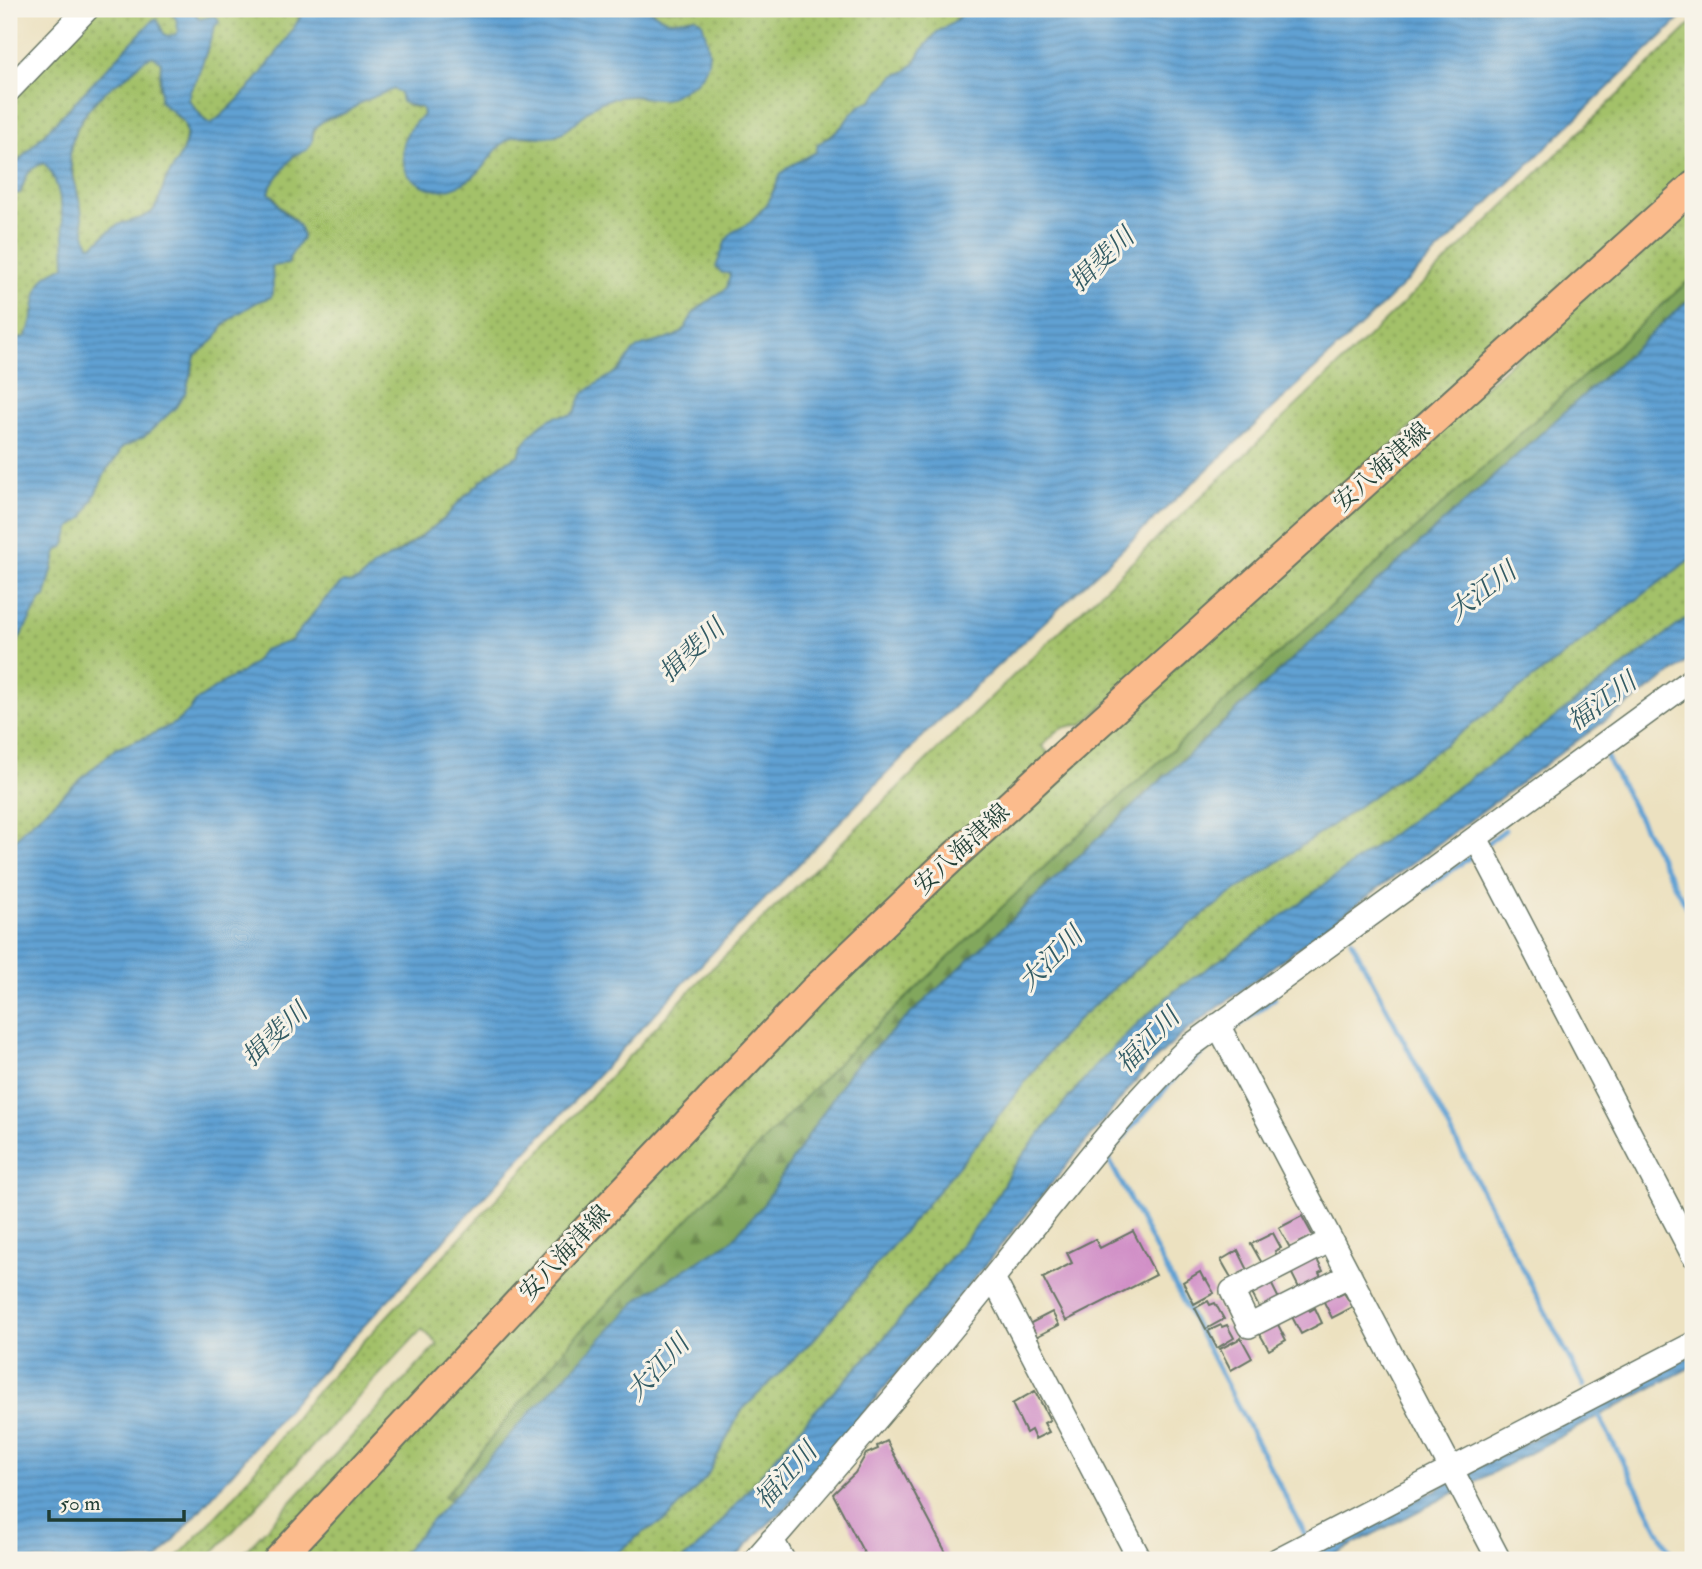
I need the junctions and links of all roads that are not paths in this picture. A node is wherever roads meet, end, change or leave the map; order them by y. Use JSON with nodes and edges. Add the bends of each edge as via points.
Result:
{"nodes":[{"id":1,"x":87,"y":9,"type":"edge"},
{"id":2,"x":9,"y":90,"type":"edge"},
{"id":3,"x":1693,"y":186,"type":"edge"},
{"id":4,"x":1693,"y":679,"type":"edge"},
{"id":5,"x":1476,"y":838,"type":"junction"},
{"id":6,"x":1218,"y":1025,"type":"junction"},
{"id":7,"x":1331,"y":1240,"type":"junction"},
{"id":8,"x":1693,"y":1255,"type":"edge"},
{"id":9,"x":1350,"y":1275,"type":"junction"},
{"id":10,"x":993,"y":1278,"type":"junction"},
{"id":11,"x":1693,"y":1344,"type":"edge"},
{"id":12,"x":1457,"y":1478,"type":"junction"},
{"id":13,"x":777,"y":1550,"type":"edge"},
{"id":14,"x":278,"y":1560,"type":"edge"},
{"id":15,"x":755,"y":1560,"type":"edge"},
{"id":16,"x":1140,"y":1560,"type":"edge"},
{"id":17,"x":1277,"y":1560,"type":"edge"},
{"id":18,"x":1499,"y":1560,"type":"edge"}],
"edges":[{"from":1,"to":2,"type":"street"},
{"from":3,"to":14,"type":"main road","name":"安八海津線","via":[[1066,753],[814,990]]},
{"from":4,"to":5,"type":"street"},
{"from":5,"to":6,"type":"street"},
{"from":5,"to":8,"type":"street"},
{"from":6,"to":7,"type":"street"},
{"from":6,"to":10,"type":"street","via":[[1189,1047],[1131,1108]]},
{"from":7,"to":9,"type":"street"},
{"from":7,"to":9,"type":"street","via":[[1231,1291],[1250,1326]]},
{"from":9,"to":12,"type":"street"},
{"from":10,"to":13,"type":"street"},
{"from":10,"to":16,"type":"street"},
{"from":11,"to":12,"type":"street"},
{"from":12,"to":17,"type":"street"},
{"from":12,"to":18,"type":"street"},
{"from":13,"to":15,"type":"street"}]}
